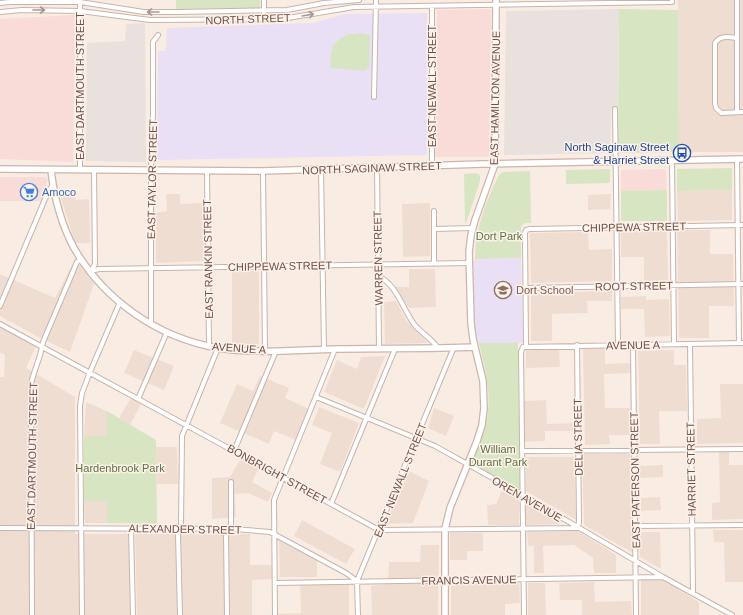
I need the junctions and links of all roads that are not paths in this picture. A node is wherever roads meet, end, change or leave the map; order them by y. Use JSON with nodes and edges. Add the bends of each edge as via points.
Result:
{"nodes":[{"id":1,"x":264,"y":0,"type":"edge"},
{"id":2,"x":359,"y":0,"type":"edge"},
{"id":3,"x":376,"y":0,"type":"edge"},
{"id":4,"x":494,"y":1,"type":"edge"},
{"id":5,"x":672,"y":1,"type":"edge"},
{"id":6,"x":737,"y":1,"type":"edge"},
{"id":7,"x":743,"y":1,"type":"edge"},
{"id":8,"x":80,"y":2,"type":"junction"},
{"id":9,"x":0,"y":3,"type":"edge"},
{"id":10,"x":432,"y":6,"type":"junction"},
{"id":11,"x":376,"y":7,"type":"junction"},
{"id":12,"x":80,"y":11,"type":"junction"},
{"id":13,"x":264,"y":11,"type":"junction"},
{"id":14,"x":0,"y":12,"type":"edge"},
{"id":15,"x":171,"y":12,"type":"junction"},
{"id":16,"x":264,"y":19,"type":"junction"},
{"id":17,"x":171,"y":20,"type":"junction"},
{"id":18,"x":158,"y":35,"type":"dead end"},
{"id":19,"x":737,"y":38,"type":"junction"},
{"id":20,"x":374,"y":97,"type":"dead end"},
{"id":21,"x":615,"y":109,"type":"dead end"},
{"id":22,"x":737,"y":112,"type":"junction"},
{"id":23,"x":743,"y":112,"type":"edge"},
{"id":24,"x":740,"y":159,"type":"edge"},
{"id":25,"x":672,"y":160,"type":"junction"},
{"id":26,"x":615,"y":161,"type":"junction"},
{"id":27,"x":495,"y":164,"type":"junction"},
{"id":28,"x":432,"y":166,"type":"junction"},
{"id":29,"x":377,"y":167,"type":"junction"},
{"id":30,"x":0,"y":169,"type":"edge"},
{"id":31,"x":321,"y":169,"type":"junction"},
{"id":32,"x":51,"y":170,"type":"junction"},
{"id":33,"x":80,"y":170,"type":"junction"},
{"id":34,"x":94,"y":171,"type":"junction"},
{"id":35,"x":150,"y":171,"type":"junction"},
{"id":36,"x":207,"y":171,"type":"junction"},
{"id":37,"x":263,"y":171,"type":"junction"},
{"id":38,"x":53,"y":185,"type":"junction"},
{"id":39,"x":434,"y":211,"type":"dead end"},
{"id":40,"x":672,"y":226,"type":"junction"},
{"id":41,"x":737,"y":226,"type":"junction"},
{"id":42,"x":743,"y":226,"type":"edge"},
{"id":43,"x":473,"y":228,"type":"junction"},
{"id":44,"x":616,"y":228,"type":"junction"},
{"id":45,"x":434,"y":229,"type":"junction"},
{"id":46,"x":81,"y":259,"type":"junction"},
{"id":47,"x":469,"y":263,"type":"junction"},
{"id":48,"x":434,"y":264,"type":"junction"},
{"id":49,"x":378,"y":265,"type":"junction"},
{"id":50,"x":322,"y":266,"type":"junction"},
{"id":51,"x":208,"y":267,"type":"junction"},
{"id":52,"x":264,"y":267,"type":"junction"},
{"id":53,"x":151,"y":268,"type":"junction"},
{"id":54,"x":91,"y":271,"type":"junction"},
{"id":55,"x":378,"y":278,"type":"junction"},
{"id":56,"x":741,"y":285,"type":"edge"},
{"id":57,"x":617,"y":286,"type":"junction"},
{"id":58,"x":673,"y":286,"type":"junction"},
{"id":59,"x":526,"y":288,"type":"junction"},
{"id":60,"x":120,"y":302,"type":"junction"},
{"id":61,"x":0,"y":306,"type":"edge"},
{"id":62,"x":0,"y":324,"type":"edge"},
{"id":63,"x":151,"y":325,"type":"junction"},
{"id":64,"x":166,"y":332,"type":"junction"},
{"id":65,"x":741,"y":343,"type":"edge"},
{"id":66,"x":674,"y":344,"type":"junction"},
{"id":67,"x":690,"y":344,"type":"junction"},
{"id":68,"x":577,"y":345,"type":"junction"},
{"id":69,"x":618,"y":345,"type":"junction"},
{"id":70,"x":633,"y":345,"type":"junction"},
{"id":71,"x":209,"y":346,"type":"junction"},
{"id":72,"x":43,"y":347,"type":"junction"},
{"id":73,"x":454,"y":347,"type":"junction"},
{"id":74,"x":475,"y":347,"type":"junction"},
{"id":75,"x":525,"y":347,"type":"junction"},
{"id":76,"x":218,"y":348,"type":"junction"},
{"id":77,"x":379,"y":348,"type":"junction"},
{"id":78,"x":438,"y":348,"type":"junction"},
{"id":79,"x":335,"y":349,"type":"junction"},
{"id":80,"x":395,"y":349,"type":"junction"},
{"id":81,"x":265,"y":350,"type":"junction"},
{"id":82,"x":324,"y":350,"type":"junction"},
{"id":83,"x":276,"y":351,"type":"junction"},
{"id":84,"x":90,"y":372,"type":"junction"},
{"id":85,"x":316,"y":397,"type":"junction"},
{"id":86,"x":138,"y":399,"type":"junction"},
{"id":87,"x":366,"y":418,"type":"junction"},
{"id":88,"x":186,"y":425,"type":"junction"},
{"id":89,"x":416,"y":439,"type":"junction"},
{"id":90,"x":691,"y":449,"type":"junction"},
{"id":91,"x":743,"y":449,"type":"edge"},
{"id":92,"x":635,"y":450,"type":"junction"},
{"id":93,"x":234,"y":451,"type":"junction"},
{"id":94,"x":522,"y":451,"type":"junction"},
{"id":95,"x":579,"y":451,"type":"junction"},
{"id":96,"x":467,"y":465,"type":"junction"},
{"id":97,"x":282,"y":478,"type":"junction"},
{"id":98,"x":231,"y":482,"type":"dead end"},
{"id":99,"x":523,"y":496,"type":"junction"},
{"id":100,"x":331,"y":504,"type":"junction"},
{"id":101,"x":743,"y":525,"type":"edge"},
{"id":102,"x":636,"y":526,"type":"junction"},
{"id":103,"x":692,"y":526,"type":"junction"},
{"id":104,"x":0,"y":528,"type":"edge"},
{"id":105,"x":31,"y":528,"type":"junction"},
{"id":106,"x":81,"y":528,"type":"junction"},
{"id":107,"x":522,"y":528,"type":"junction"},
{"id":108,"x":577,"y":528,"type":"junction"},
{"id":109,"x":131,"y":529,"type":"junction"},
{"id":110,"x":181,"y":529,"type":"junction"},
{"id":111,"x":228,"y":529,"type":"junction"},
{"id":112,"x":379,"y":530,"type":"junction"},
{"id":113,"x":445,"y":530,"type":"junction"},
{"id":114,"x":274,"y":534,"type":"junction"},
{"id":115,"x":636,"y":561,"type":"junction"},
{"id":116,"x":663,"y":577,"type":"junction"},
{"id":117,"x":636,"y":578,"type":"junction"},
{"id":118,"x":523,"y":579,"type":"junction"},
{"id":119,"x":445,"y":580,"type":"junction"},
{"id":120,"x":358,"y":581,"type":"junction"},
{"id":121,"x":275,"y":583,"type":"junction"},
{"id":122,"x":693,"y":593,"type":"junction"},
{"id":123,"x":32,"y":615,"type":"edge"},
{"id":124,"x":82,"y":615,"type":"edge"},
{"id":125,"x":133,"y":615,"type":"edge"},
{"id":126,"x":180,"y":615,"type":"edge"},
{"id":127,"x":227,"y":615,"type":"edge"},
{"id":128,"x":275,"y":615,"type":"edge"},
{"id":129,"x":358,"y":615,"type":"edge"},
{"id":130,"x":445,"y":615,"type":"edge"},
{"id":131,"x":524,"y":615,"type":"edge"},
{"id":132,"x":636,"y":615,"type":"edge"},
{"id":133,"x":732,"y":615,"type":"edge"}],
"edges":[{"from":1,"to":13,"type":"street"},
{"from":2,"to":13,"type":"street","name":"NORTH STREET"},
{"from":3,"to":11,"type":"street"},
{"from":4,"to":5,"type":"street","name":"NORTH STREET"},
{"from":4,"to":10,"type":"street","name":"NORTH STREET"},
{"from":4,"to":27,"type":"street","name":"EAST HAMILTON AVENUE"},
{"from":6,"to":7,"type":"street"},
{"from":6,"to":19,"type":"street"},
{"from":8,"to":9,"type":"street","name":"NORTH STREET"},
{"from":8,"to":12,"type":"street","name":"EAST DARTMOUTH STREET"},
{"from":15,"to":8,"type":"street","name":"NORTH STREET","one_way":true,"via":[[144,12]]},
{"from":10,"to":11,"type":"street","name":"NORTH STREET"},
{"from":10,"to":28,"type":"street","name":"EAST NEWALL STREET"},
{"from":16,"to":11,"type":"street","name":"NORTH STREET","one_way":true,"via":[[296,17],[343,8]]},
{"from":11,"to":20,"type":"street"},
{"from":14,"to":12,"type":"street","name":"NORTH STREET","one_way":true},
{"from":12,"to":17,"type":"street","name":"NORTH STREET","via":[[136,19]]},
{"from":12,"to":33,"type":"street","name":"EAST DARTMOUTH STREET"},
{"from":13,"to":15,"type":"street","name":"NORTH STREET"},
{"from":13,"to":16,"type":"street"},
{"from":15,"to":17,"type":"street"},
{"from":16,"to":17,"type":"street","name":"NORTH STREET"},
{"from":18,"to":35,"type":"street","name":"EAST TAYLOR STREET","via":[[153,42]]},
{"from":19,"to":22,"type":"street"},
{"from":19,"to":22,"type":"street","via":[[721,38],[715,43],[714,103],[721,113]]},
{"from":21,"to":26,"type":"street"},
{"from":22,"to":23,"type":"street"},
{"from":24,"to":25,"type":"street","name":"NORTH SAGINAW STREET"},
{"from":24,"to":41,"type":"street"},
{"from":25,"to":26,"type":"street","name":"NORTH SAGINAW STREET"},
{"from":25,"to":40,"type":"street"},
{"from":26,"to":27,"type":"street","name":"NORTH SAGINAW STREET"},
{"from":26,"to":44,"type":"street"},
{"from":27,"to":28,"type":"street","name":"NORTH SAGINAW STREET"},
{"from":27,"to":43,"type":"street","name":"EAST HAMILTON AVENUE"},
{"from":28,"to":29,"type":"street","name":"NORTH SAGINAW STREET"},
{"from":29,"to":31,"type":"street","name":"NORTH SAGINAW STREET"},
{"from":29,"to":49,"type":"street","name":"WARREN STREET"},
{"from":30,"to":32,"type":"street","name":"NORTH SAGINAW STREET"},
{"from":31,"to":37,"type":"street","name":"NORTH SAGINAW STREET"},
{"from":31,"to":50,"type":"street"},
{"from":32,"to":33,"type":"street","name":"NORTH SAGINAW STREET"},
{"from":32,"to":38,"type":"street","name":"AVENUE A"},
{"from":33,"to":34,"type":"street","name":"NORTH SAGINAW STREET"},
{"from":34,"to":35,"type":"street","name":"NORTH SAGINAW STREET"},
{"from":34,"to":54,"type":"street","name":"EAST DARTMOUTH STREET","via":[[95,264]]},
{"from":35,"to":36,"type":"street","name":"NORTH SAGINAW STREET"},
{"from":35,"to":53,"type":"street","name":"EAST TAYLOR STREET"},
{"from":36,"to":37,"type":"street","name":"NORTH SAGINAW STREET"},
{"from":36,"to":51,"type":"street","name":"EAST RANKIN STREET"},
{"from":37,"to":52,"type":"street"},
{"from":38,"to":46,"type":"street","name":"AVENUE A","via":[[68,236]]},
{"from":38,"to":61,"type":"street"},
{"from":39,"to":45,"type":"street"},
{"from":40,"to":41,"type":"street","name":"CHIPPEWA STREET"},
{"from":40,"to":44,"type":"street","name":"CHIPPEWA STREET"},
{"from":40,"to":58,"type":"street"},
{"from":41,"to":42,"type":"street","name":"CHIPPEWA STREET"},
{"from":41,"to":56,"type":"street"},
{"from":43,"to":45,"type":"street"},
{"from":43,"to":47,"type":"street","name":"EAST HAMILTON AVENUE"},
{"from":44,"to":57,"type":"street"},
{"from":44,"to":59,"type":"street","name":"CHIPPEWA STREET","via":[[526,230]]},
{"from":45,"to":48,"type":"street"},
{"from":46,"to":54,"type":"street","name":"AVENUE A"},
{"from":46,"to":72,"type":"street","name":"EAST DARTMOUTH STREET","via":[[77,262]]},
{"from":47,"to":48,"type":"street","name":"CHIPPEWA STREET"},
{"from":47,"to":74,"type":"street","name":"EAST HAMILTON AVENUE","via":[[471,323]]},
{"from":48,"to":49,"type":"street","name":"CHIPPEWA STREET"},
{"from":49,"to":50,"type":"street","name":"CHIPPEWA STREET"},
{"from":49,"to":55,"type":"street","name":"WARREN STREET"},
{"from":50,"to":52,"type":"street","name":"CHIPPEWA STREET"},
{"from":50,"to":82,"type":"street"},
{"from":51,"to":52,"type":"street","name":"CHIPPEWA STREET"},
{"from":51,"to":53,"type":"street","name":"CHIPPEWA STREET"},
{"from":51,"to":71,"type":"street","name":"EAST RANKIN STREET"},
{"from":52,"to":81,"type":"street"},
{"from":53,"to":54,"type":"street","name":"CHIPPEWA STREET"},
{"from":53,"to":63,"type":"street","name":"EAST TAYLOR STREET"},
{"from":54,"to":60,"type":"street","name":"AVENUE A"},
{"from":55,"to":77,"type":"street","name":"WARREN STREET"},
{"from":55,"to":78,"type":"street","via":[[384,279],[392,288],[413,324]]},
{"from":56,"to":58,"type":"street","name":"ROOT STREET"},
{"from":56,"to":65,"type":"street"},
{"from":57,"to":58,"type":"street","name":"ROOT STREET"},
{"from":57,"to":59,"type":"street","name":"ROOT STREET"},
{"from":57,"to":69,"type":"street"},
{"from":58,"to":66,"type":"street"},
{"from":59,"to":75,"type":"street"},
{"from":60,"to":63,"type":"street","name":"AVENUE A"},
{"from":60,"to":84,"type":"street"},
{"from":62,"to":72,"type":"street","name":"BONBRIGHT STREET"},
{"from":63,"to":64,"type":"street","name":"AVENUE A"},
{"from":64,"to":71,"type":"street","name":"AVENUE A"},
{"from":64,"to":86,"type":"street"},
{"from":65,"to":67,"type":"street","name":"AVENUE A"},
{"from":66,"to":67,"type":"street","name":"AVENUE A"},
{"from":66,"to":70,"type":"street","name":"AVENUE A"},
{"from":67,"to":90,"type":"street","name":"HARRIET STREET"},
{"from":68,"to":69,"type":"street","name":"AVENUE A"},
{"from":68,"to":75,"type":"street","name":"AVENUE A"},
{"from":68,"to":95,"type":"street","name":"DELIA STREET"},
{"from":69,"to":70,"type":"street","name":"AVENUE A"},
{"from":70,"to":92,"type":"street","name":"EAST PATERSON STREET"},
{"from":71,"to":76,"type":"street","name":"AVENUE A"},
{"from":72,"to":84,"type":"street","name":"BONBRIGHT STREET"},
{"from":72,"to":105,"type":"street","name":"EAST DARTMOUTH STREET","via":[[31,384]]},
{"from":73,"to":74,"type":"street","name":"AVENUE A"},
{"from":73,"to":78,"type":"street","name":"AVENUE A"},
{"from":73,"to":89,"type":"street","name":"EAST NEWALL STREET"},
{"from":74,"to":96,"type":"street","name":"EAST HAMILTON AVENUE","via":[[483,381],[484,408],[480,433]]},
{"from":75,"to":94,"type":"street","via":[[520,352]]},
{"from":76,"to":81,"type":"street","name":"AVENUE A"},
{"from":76,"to":88,"type":"street"},
{"from":77,"to":79,"type":"street","name":"AVENUE A"},
{"from":77,"to":80,"type":"street","name":"AVENUE A"},
{"from":78,"to":80,"type":"street","name":"AVENUE A"},
{"from":79,"to":82,"type":"street","name":"AVENUE A"},
{"from":79,"to":85,"type":"street"},
{"from":80,"to":87,"type":"street"},
{"from":81,"to":83,"type":"street","name":"AVENUE A"},
{"from":82,"to":83,"type":"street","name":"AVENUE A"},
{"from":83,"to":93,"type":"street"},
{"from":84,"to":86,"type":"street","name":"BONBRIGHT STREET"},
{"from":84,"to":106,"type":"street","via":[[80,406]]},
{"from":85,"to":87,"type":"street","name":"OREN AVENUE"},
{"from":85,"to":97,"type":"street"},
{"from":86,"to":88,"type":"street","name":"BONBRIGHT STREET"},
{"from":87,"to":89,"type":"street","name":"OREN AVENUE"},
{"from":87,"to":100,"type":"street"},
{"from":88,"to":93,"type":"street","name":"BONBRIGHT STREET"},
{"from":88,"to":110,"type":"street","via":[[182,436]]},
{"from":89,"to":96,"type":"street","name":"OREN AVENUE"},
{"from":89,"to":112,"type":"street","name":"EAST NEWALL STREET"},
{"from":90,"to":91,"type":"street"},
{"from":90,"to":92,"type":"street"},
{"from":90,"to":103,"type":"street","name":"HARRIET STREET"},
{"from":92,"to":95,"type":"street"},
{"from":92,"to":102,"type":"street","name":"EAST PATERSON STREET"},
{"from":93,"to":97,"type":"street","name":"BONBRIGHT STREET"},
{"from":94,"to":95,"type":"street"},
{"from":94,"to":99,"type":"street"},
{"from":95,"to":108,"type":"street","name":"DELIA STREET"},
{"from":96,"to":99,"type":"street","name":"OREN AVENUE"},
{"from":96,"to":113,"type":"street","name":"EAST HAMILTON AVENUE","via":[[450,508]]},
{"from":97,"to":100,"type":"street","name":"BONBRIGHT STREET"},
{"from":97,"to":114,"type":"street","via":[[274,500]]},
{"from":98,"to":111,"type":"street","via":[[231,524]]},
{"from":99,"to":107,"type":"street"},
{"from":99,"to":108,"type":"street","name":"OREN AVENUE"},
{"from":100,"to":112,"type":"street","name":"BONBRIGHT STREET"},
{"from":101,"to":103,"type":"street"},
{"from":102,"to":103,"type":"street"},
{"from":102,"to":115,"type":"street","name":"EAST PATERSON STREET"},
{"from":103,"to":122,"type":"street","name":"HARRIET STREET"},
{"from":104,"to":105,"type":"street","name":"ALEXANDER STREET"},
{"from":105,"to":106,"type":"street","name":"ALEXANDER STREET"},
{"from":105,"to":123,"type":"street","name":"EAST DARTMOUTH STREET"},
{"from":106,"to":109,"type":"street","name":"ALEXANDER STREET"},
{"from":106,"to":124,"type":"street"},
{"from":107,"to":108,"type":"street","name":"BONBRIGHT STREET"},
{"from":107,"to":113,"type":"street","name":"BONBRIGHT STREET"},
{"from":107,"to":118,"type":"street"},
{"from":108,"to":115,"type":"street","name":"OREN AVENUE"},
{"from":109,"to":110,"type":"street","name":"ALEXANDER STREET"},
{"from":109,"to":125,"type":"street"},
{"from":110,"to":111,"type":"street","name":"ALEXANDER STREET"},
{"from":110,"to":126,"type":"street","via":[[178,534]]},
{"from":111,"to":114,"type":"street","name":"ALEXANDER STREET"},
{"from":111,"to":127,"type":"street"},
{"from":112,"to":113,"type":"street","name":"BONBRIGHT STREET"},
{"from":112,"to":120,"type":"street","name":"EAST NEWALL STREET"},
{"from":113,"to":119,"type":"street","name":"EAST HAMILTON AVENUE"},
{"from":114,"to":120,"type":"street","name":"ALEXANDER STREET"},
{"from":114,"to":121,"type":"street"},
{"from":115,"to":116,"type":"street","name":"OREN AVENUE"},
{"from":115,"to":117,"type":"street","name":"EAST PATERSON STREET"},
{"from":116,"to":117,"type":"street","name":"FRANCIS AVENUE"},
{"from":116,"to":122,"type":"street","name":"OREN AVENUE"},
{"from":117,"to":118,"type":"street","name":"FRANCIS AVENUE"},
{"from":117,"to":132,"type":"street","name":"EAST PATERSON STREET"},
{"from":118,"to":119,"type":"street","name":"FRANCIS AVENUE"},
{"from":118,"to":131,"type":"street"},
{"from":119,"to":120,"type":"street","name":"FRANCIS AVENUE"},
{"from":119,"to":130,"type":"street","name":"EAST HAMILTON AVENUE"},
{"from":120,"to":121,"type":"street","name":"FRANCIS AVENUE"},
{"from":120,"to":129,"type":"street","name":"EAST NEWALL STREET"},
{"from":121,"to":128,"type":"street"},
{"from":122,"to":133,"type":"street","name":"OREN AVENUE"}]}
